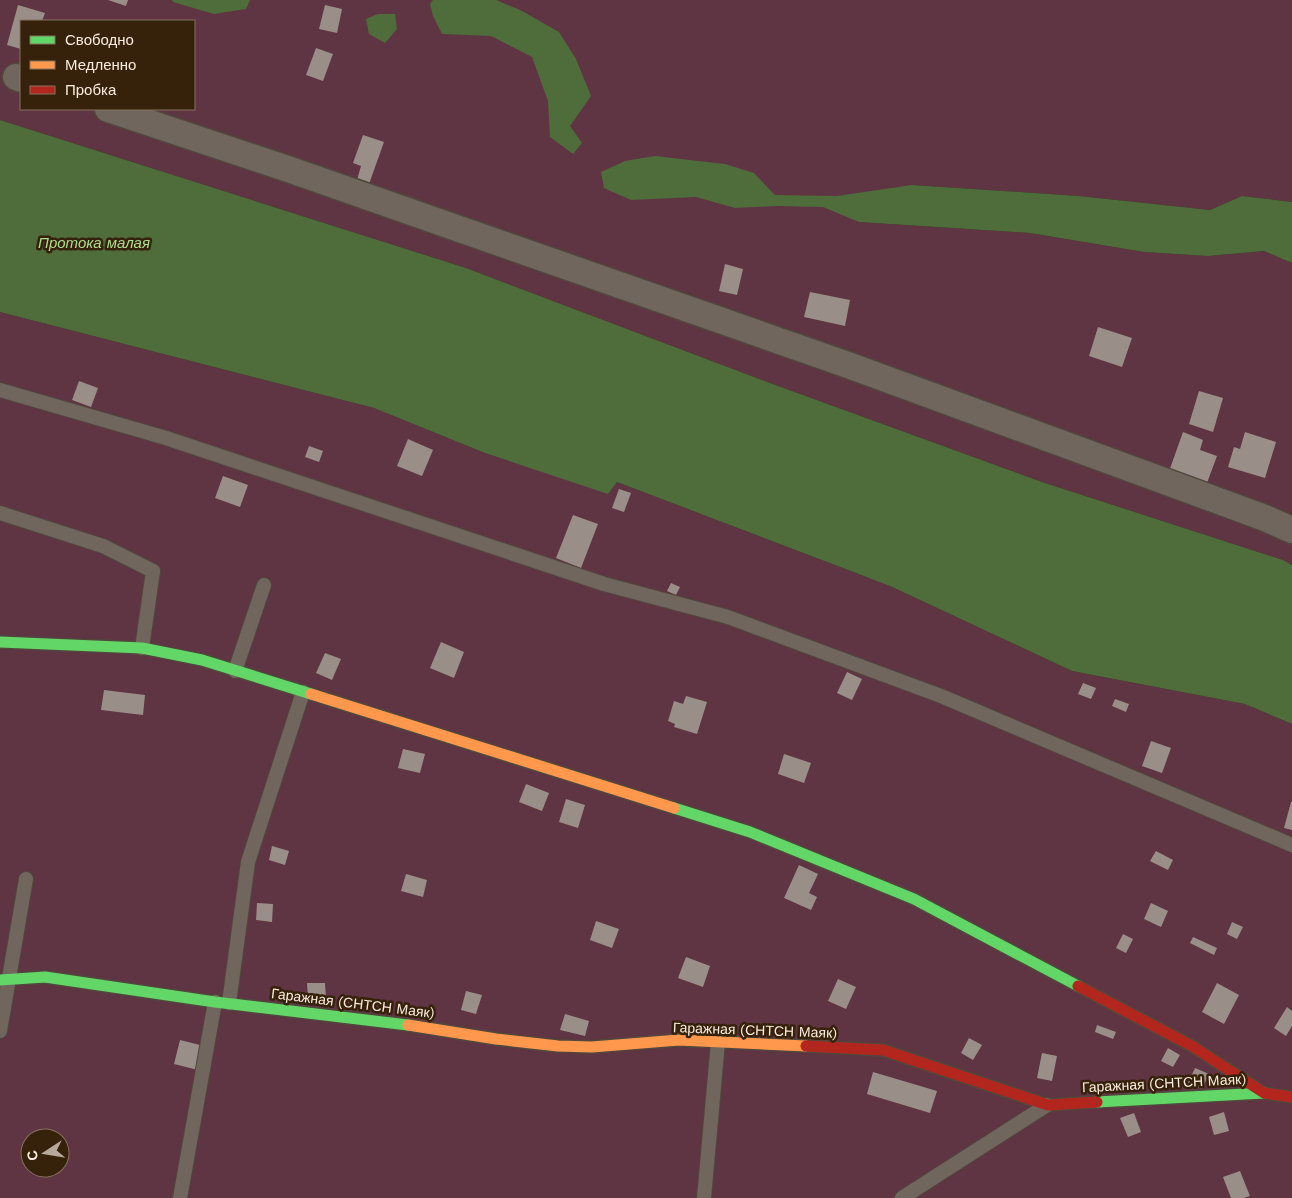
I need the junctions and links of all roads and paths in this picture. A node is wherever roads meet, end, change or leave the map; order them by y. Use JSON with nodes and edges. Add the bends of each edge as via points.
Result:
{"nodes":[{"id":1,"x":111,"y":110,"type":"edge"},
{"id":2,"x":0,"y":390,"type":"edge"},
{"id":3,"x":0,"y":513,"type":"edge"},
{"id":4,"x":1292,"y":530,"type":"edge"},
{"id":5,"x":264,"y":585,"type":"dead end"},
{"id":6,"x":0,"y":642,"type":"edge"},
{"id":7,"x":142,"y":648,"type":"junction"},
{"id":8,"x":235,"y":671,"type":"junction"},
{"id":9,"x":303,"y":692,"type":"junction"},
{"id":10,"x":1292,"y":845,"type":"edge"},
{"id":11,"x":26,"y":879,"type":"dead end"},
{"id":12,"x":5,"y":980,"type":"edge"},
{"id":13,"x":222,"y":1003,"type":"junction"},
{"id":14,"x":0,"y":1031,"type":"edge"},
{"id":15,"x":718,"y":1042,"type":"junction"},
{"id":16,"x":1264,"y":1093,"type":"junction"},
{"id":17,"x":1292,"y":1097,"type":"edge"},
{"id":18,"x":1048,"y":1105,"type":"junction"},
{"id":19,"x":180,"y":1198,"type":"edge"},
{"id":20,"x":704,"y":1198,"type":"edge"},
{"id":21,"x":902,"y":1198,"type":"edge"}],
"edges":[{"from":1,"to":4,"type":"street","via":[[848,365]]},
{"from":2,"to":10,"type":"lane","via":[[166,438],[604,584],[728,617],[940,696]]},
{"from":3,"to":7,"type":"lane","via":[[103,546],[153,571]]},
{"from":5,"to":8,"type":"lane"},
{"from":6,"to":7,"type":"street"},
{"from":7,"to":8,"type":"street","via":[[202,660]]},
{"from":8,"to":9,"type":"street"},
{"from":9,"to":13,"type":"lane","via":[[248,862]]},
{"from":9,"to":16,"type":"street","via":[[750,832],[914,899],[1192,1046]]},
{"from":11,"to":12,"type":"lane"},
{"from":12,"to":13,"type":"street","name":"Гаражная (СНТСН Маяк)","via":[[45,977]]},
{"from":12,"to":14,"type":"lane"},
{"from":13,"to":15,"type":"street","name":"Гаражная (СНТСН Маяк)","via":[[558,1046],[592,1047],[679,1040]]},
{"from":13,"to":19,"type":"lane"},
{"from":15,"to":18,"type":"street","name":"Гаражная (СНТСН Маяк)","via":[[883,1050]]},
{"from":15,"to":20,"type":"lane"},
{"from":16,"to":17,"type":"street"},
{"from":16,"to":18,"type":"street","name":"Гаражная (СНТСН Маяк)"},
{"from":18,"to":21,"type":"lane"}]}
